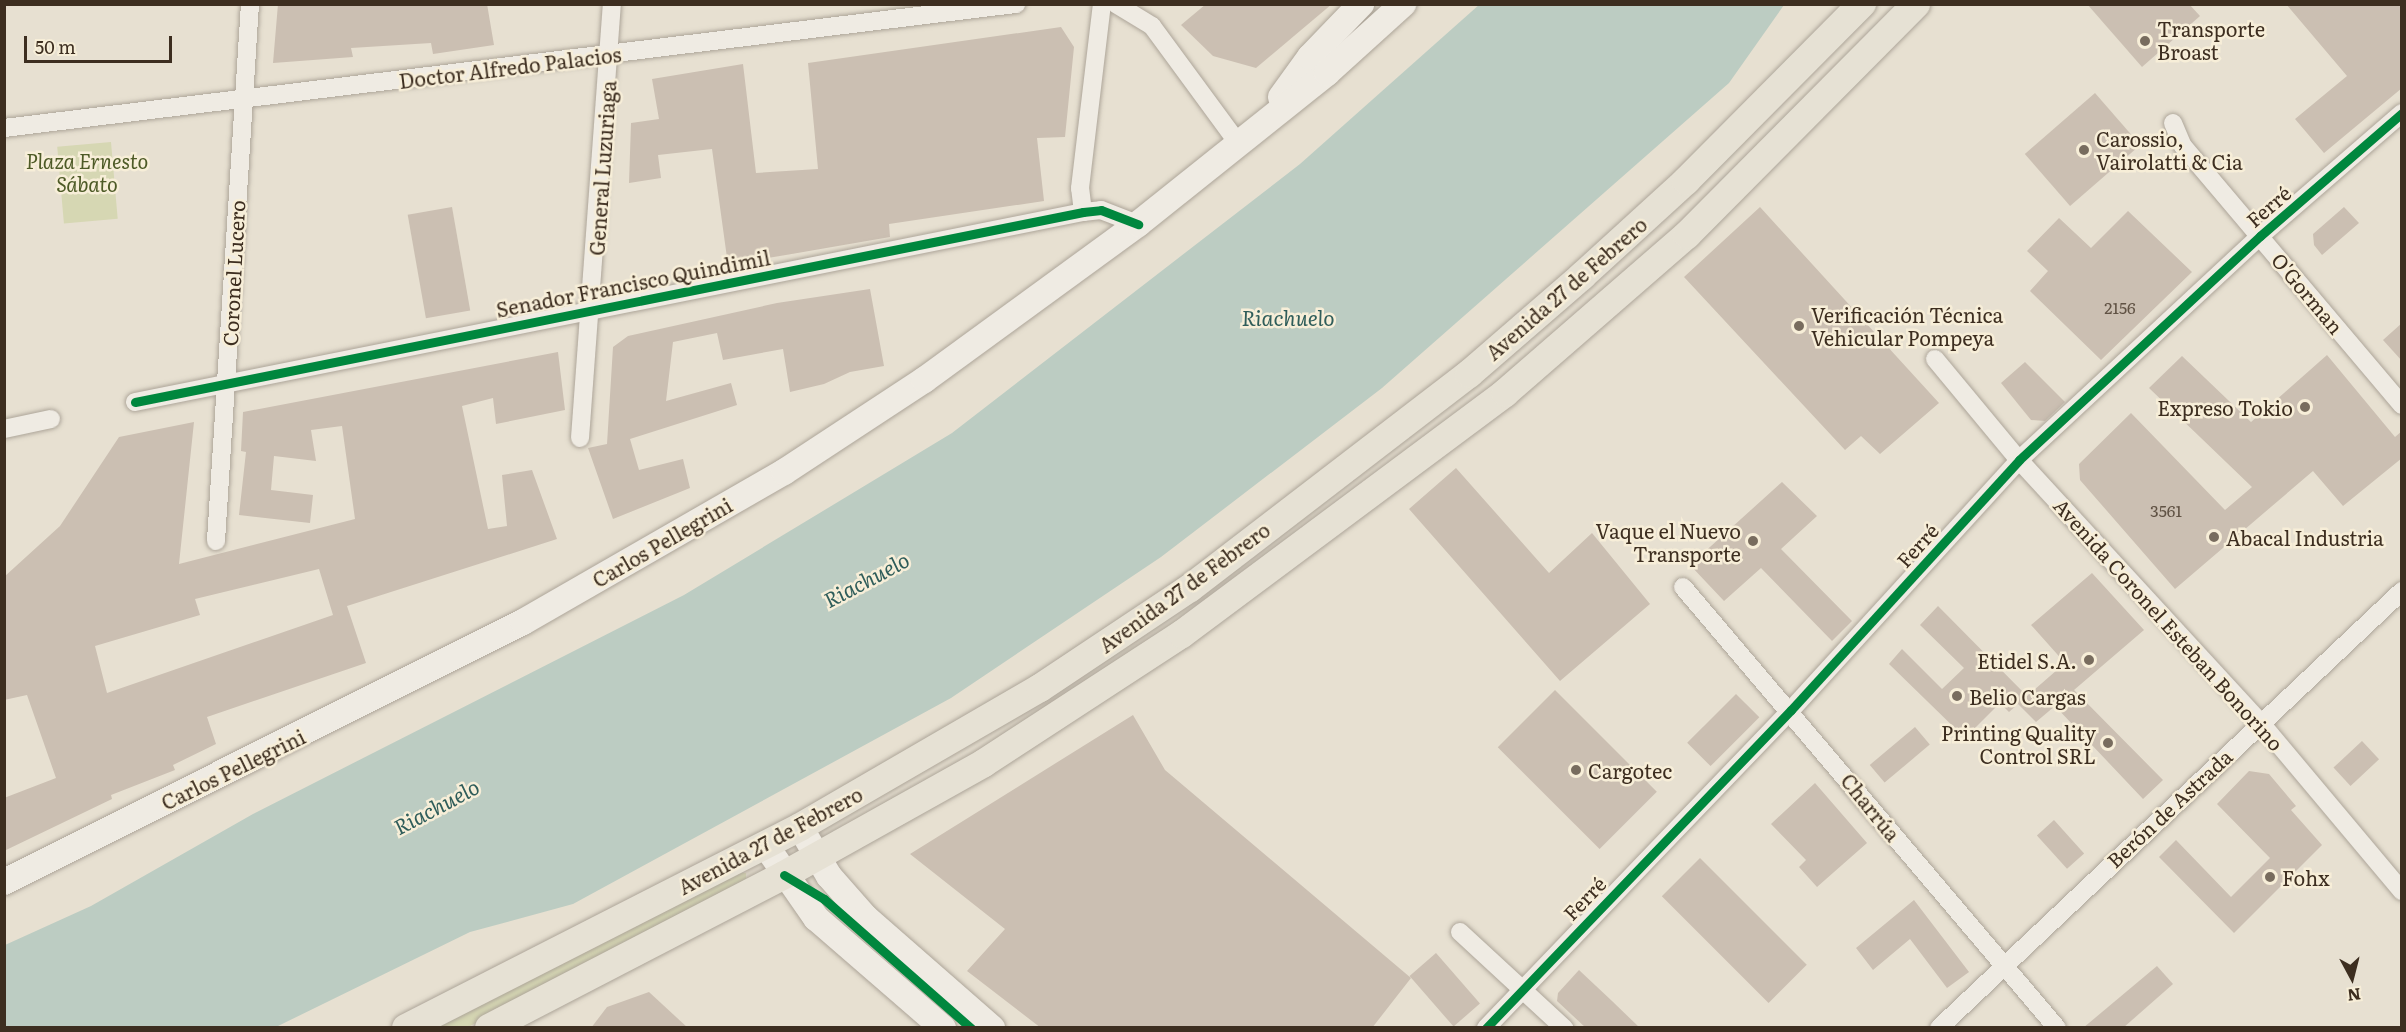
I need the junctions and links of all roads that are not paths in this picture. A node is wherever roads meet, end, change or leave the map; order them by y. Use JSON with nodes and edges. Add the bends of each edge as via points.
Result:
{"nodes":[{"id":1,"x":249,"y":4,"type":"edge"},
{"id":2,"x":612,"y":4,"type":"edge"},
{"id":3,"x":1016,"y":4,"type":"edge"},
{"id":4,"x":1102,"y":4,"type":"edge"},
{"id":5,"x":1116,"y":4,"type":"edge"},
{"id":6,"x":1361,"y":4,"type":"edge"},
{"id":7,"x":1403,"y":4,"type":"edge"},
{"id":8,"x":1862,"y":4,"type":"edge"},
{"id":9,"x":1916,"y":4,"type":"edge"},
{"id":10,"x":609,"y":55,"type":"junction"},
{"id":11,"x":242,"y":100,"type":"junction"},
{"id":12,"x":2402,"y":113,"type":"edge"},
{"id":13,"x":1267,"y":117,"type":"junction"},
{"id":14,"x":2173,"y":123,"type":"dead end"},
{"id":15,"x":4,"y":128,"type":"edge"},
{"id":16,"x":1238,"y":143,"type":"junction"},
{"id":17,"x":1083,"y":212,"type":"junction"},
{"id":18,"x":1138,"y":224,"type":"junction"},
{"id":19,"x":2260,"y":236,"type":"junction"},
{"id":20,"x":592,"y":309,"type":"junction"},
{"id":21,"x":1935,"y":359,"type":"dead end"},
{"id":22,"x":227,"y":383,"type":"junction"},
{"id":23,"x":135,"y":402,"type":"dead end"},
{"id":24,"x":2402,"y":405,"type":"edge"},
{"id":25,"x":51,"y":419,"type":"dead end"},
{"id":26,"x":4,"y":429,"type":"edge"},
{"id":27,"x":580,"y":438,"type":"dead end"},
{"id":28,"x":2019,"y":460,"type":"junction"},
{"id":29,"x":216,"y":541,"type":"dead end"},
{"id":30,"x":1683,"y":587,"type":"dead end"},
{"id":31,"x":2402,"y":591,"type":"edge"},
{"id":32,"x":1791,"y":710,"type":"junction"},
{"id":33,"x":2260,"y":722,"type":"junction"},
{"id":34,"x":800,"y":827,"type":"junction"},
{"id":35,"x":765,"y":846,"type":"junction"},
{"id":36,"x":818,"y":857,"type":"junction"},
{"id":37,"x":784,"y":875,"type":"junction"},
{"id":38,"x":4,"y":882,"type":"edge"},
{"id":39,"x":2402,"y":891,"type":"edge"},
{"id":40,"x":1460,"y":932,"type":"dead end"},
{"id":41,"x":2001,"y":967,"type":"junction"},
{"id":42,"x":1520,"y":990,"type":"junction"},
{"id":43,"x":406,"y":1028,"type":"edge"},
{"id":44,"x":489,"y":1028,"type":"edge"},
{"id":45,"x":943,"y":1028,"type":"edge"},
{"id":46,"x":992,"y":1028,"type":"edge"},
{"id":47,"x":1486,"y":1028,"type":"edge"},
{"id":48,"x":1564,"y":1028,"type":"edge"},
{"id":49,"x":1939,"y":1028,"type":"edge"},
{"id":50,"x":2056,"y":1028,"type":"edge"}],
"edges":[{"from":1,"to":11,"type":"street","name":"Coronel Lucero"},
{"from":2,"to":10,"type":"street","name":"General Luzuriaga"},
{"from":3,"to":10,"type":"street","name":"Doctor Alfredo Palacios"},
{"from":4,"to":17,"type":"street","via":[[1080,188]]},
{"from":5,"to":16,"type":"street","via":[[1152,26]]},
{"from":6,"to":13,"type":"main road","name":"Carlos Pellegrini","via":[[1311,57]]},
{"from":7,"to":13,"type":"main road","name":"Carlos Pellegrini","via":[[1326,73]]},
{"from":8,"to":34,"type":"main road","name":"Avenida 27 de Febrero","via":[[1686,181],[1469,374],[1190,588],[1040,688]]},
{"from":9,"to":36,"type":"main road","name":"Avenida 27 de Febrero","via":[[1687,235],[1505,393],[1182,634],[984,763]]},
{"from":10,"to":11,"type":"street","name":"Doctor Alfredo Palacios"},
{"from":10,"to":20,"type":"street","name":"General Luzuriaga"},
{"from":11,"to":15,"type":"street","name":"Doctor Alfredo Palacios"},
{"from":11,"to":22,"type":"street","name":"Coronel Lucero"},
{"from":12,"to":19,"type":"street","name":"Ferré"},
{"from":13,"to":16,"type":"main road","name":"Carlos Pellegrini"},
{"from":14,"to":19,"type":"street","name":"O'Gorman","via":[[2183,146]]},
{"from":16,"to":18,"type":"main road","name":"Carlos Pellegrini"},
{"from":17,"to":18,"type":"street","name":"Senador Francisco Quindimil","via":[[1101,210]]},
{"from":17,"to":20,"type":"street","name":"Senador Francisco Quindimil"},
{"from":18,"to":38,"type":"main road","name":"Carlos Pellegrini","via":[[924,380],[784,472],[523,622]]},
{"from":19,"to":24,"type":"street","name":"O'Gorman"},
{"from":19,"to":28,"type":"street","name":"Ferré"},
{"from":20,"to":22,"type":"street","name":"Senador Francisco Quindimil"},
{"from":20,"to":27,"type":"street","name":"General Luzuriaga"},
{"from":21,"to":28,"type":"street","name":"Avenida Coronel Esteban Bonorino"},
{"from":22,"to":23,"type":"street","name":"Senador Francisco Quindimil"},
{"from":22,"to":29,"type":"street","name":"Coronel Lucero"},
{"from":25,"to":26,"type":"street"},
{"from":28,"to":32,"type":"street","name":"Ferré"},
{"from":28,"to":33,"type":"street","name":"Avenida Coronel Esteban Bonorino"},
{"from":30,"to":32,"type":"street","name":"Charrúa"},
{"from":31,"to":33,"type":"street","name":"Berón de Astrada"},
{"from":32,"to":41,"type":"street","name":"Charrúa"},
{"from":32,"to":42,"type":"street","name":"Ferré"},
{"from":33,"to":39,"type":"street","name":"Avenida Coronel Esteban Bonorino"},
{"from":33,"to":41,"type":"street","name":"Berón de Astrada"},
{"from":34,"to":35,"type":"main road","name":"Avenida 27 de Febrero"},
{"from":34,"to":36,"type":"main road"},
{"from":35,"to":37,"type":"main road"},
{"from":35,"to":43,"type":"main road","name":"Avenida 27 de Febrero"},
{"from":36,"to":37,"type":"main road","name":"Avenida 27 de Febrero"},
{"from":36,"to":46,"type":"main road","via":[[865,918]]},
{"from":37,"to":44,"type":"main road","name":"Avenida 27 de Febrero"},
{"from":37,"to":45,"type":"main road","via":[[816,918]]},
{"from":40,"to":42,"type":"street"},
{"from":41,"to":49,"type":"street","name":"Berón de Astrada"},
{"from":41,"to":50,"type":"street","name":"Charrúa"},
{"from":42,"to":47,"type":"street","name":"Ferré"},
{"from":42,"to":48,"type":"street"}]}
